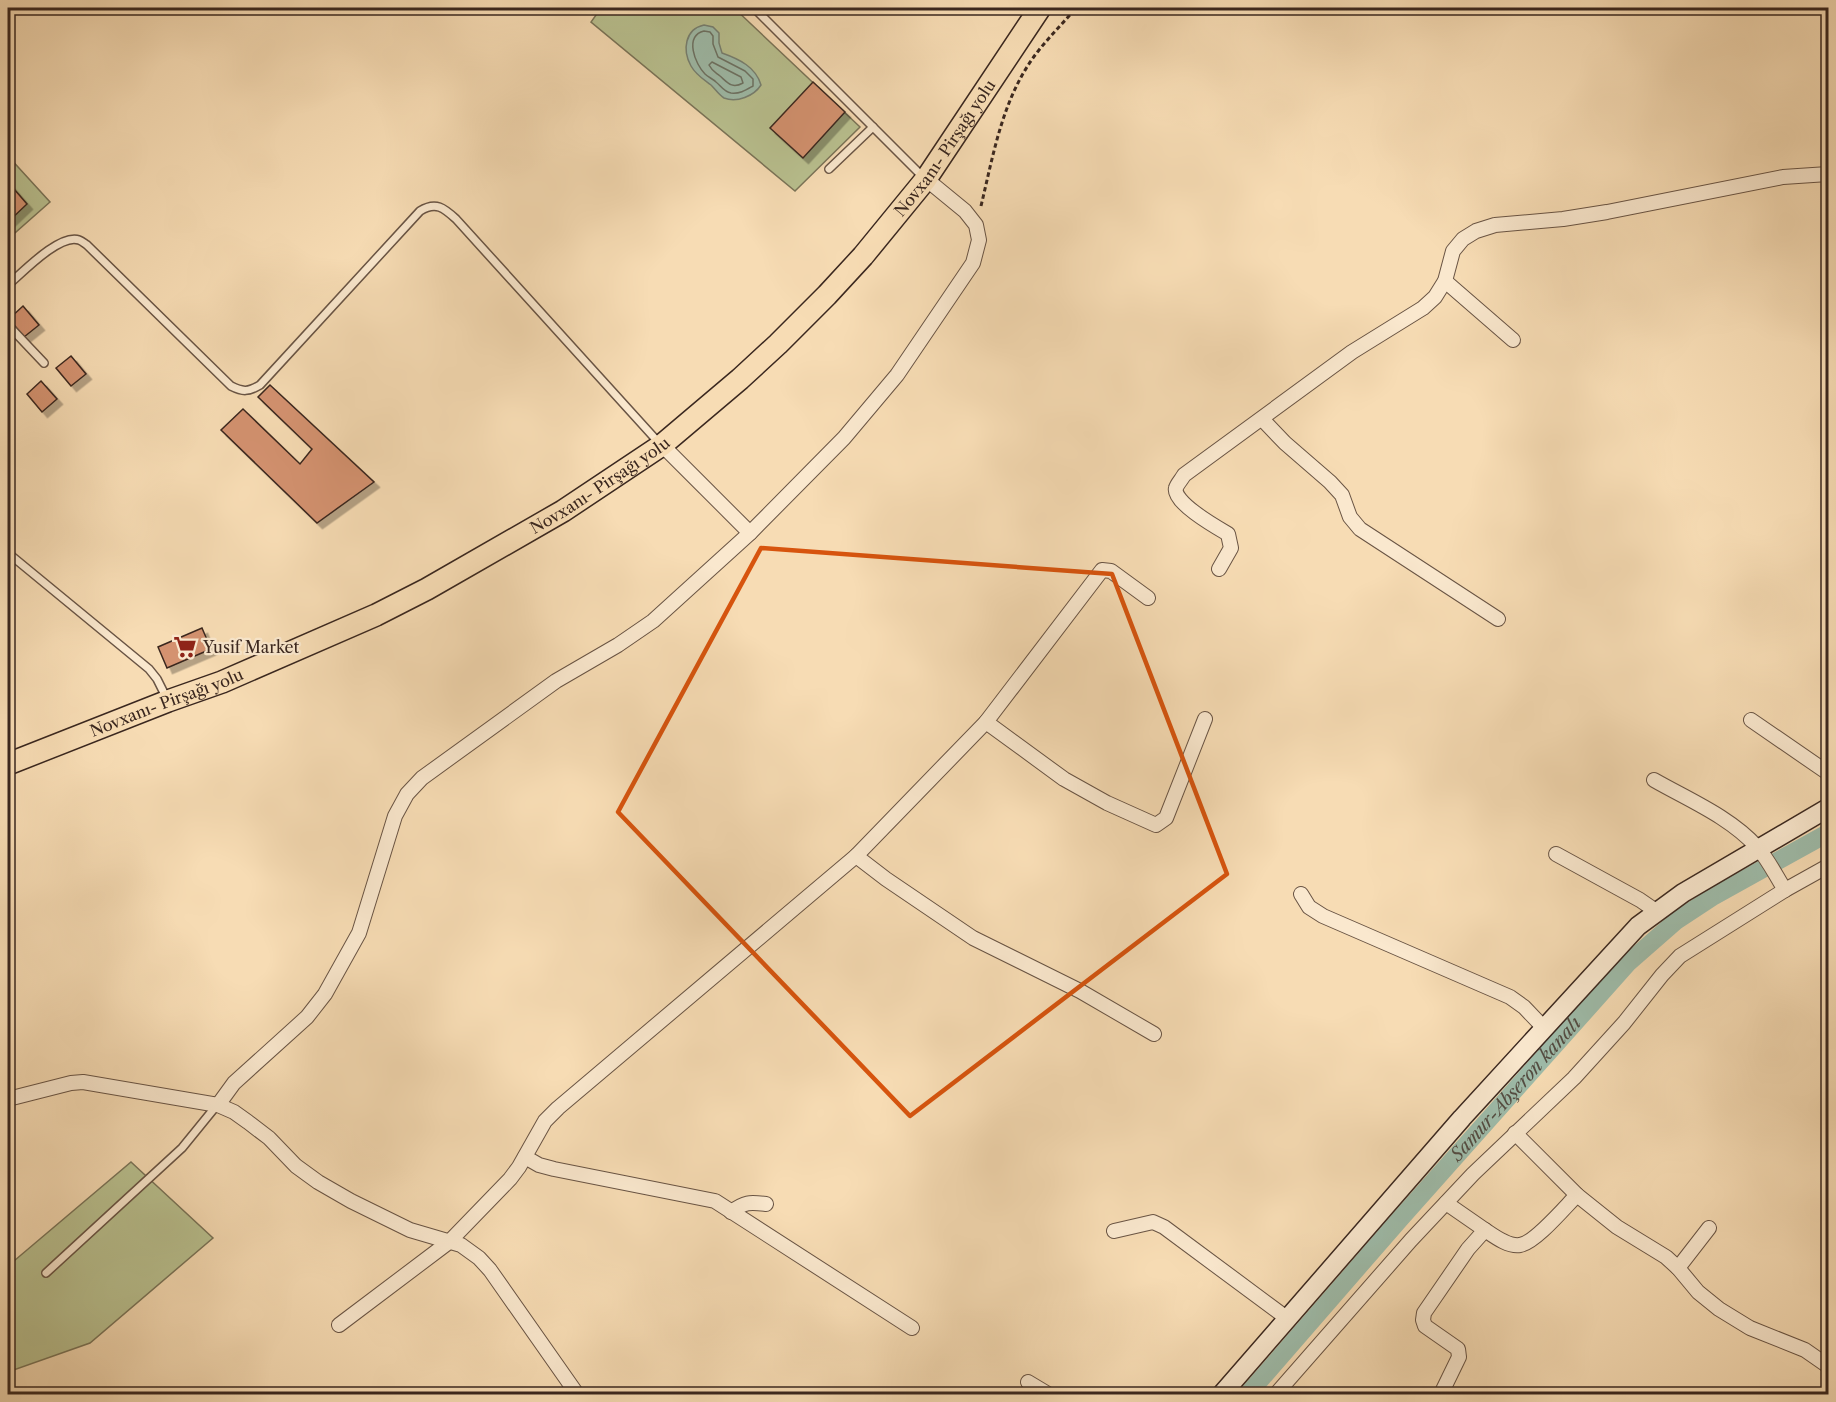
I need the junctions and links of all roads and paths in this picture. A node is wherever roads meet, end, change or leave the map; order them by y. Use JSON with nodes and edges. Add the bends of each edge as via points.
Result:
{"nodes":[{"id":1,"x":754,"y":8,"type":"edge"},
{"id":2,"x":1040,"y":8,"type":"edge"},
{"id":3,"x":1076,"y":8,"type":"edge"},
{"id":4,"x":873,"y":127,"type":"junction"},
{"id":5,"x":829,"y":169,"type":"dead end"},
{"id":6,"x":1828,"y":174,"type":"edge"},
{"id":7,"x":926,"y":179,"type":"junction"},
{"id":8,"x":976,"y":225,"type":"junction"},
{"id":9,"x":1445,"y":281,"type":"junction"},
{"id":10,"x":8,"y":285,"type":"edge"},
{"id":11,"x":8,"y":325,"type":"edge"},
{"id":12,"x":1513,"y":340,"type":"dead end"},
{"id":13,"x":44,"y":363,"type":"dead end"},
{"id":14,"x":1262,"y":419,"type":"junction"},
{"id":15,"x":662,"y":445,"type":"junction"},
{"id":16,"x":750,"y":533,"type":"junction"},
{"id":17,"x":8,"y":553,"type":"edge"},
{"id":18,"x":1219,"y":569,"type":"dead end"},
{"id":19,"x":1148,"y":598,"type":"dead end"},
{"id":20,"x":1498,"y":619,"type":"dead end"},
{"id":21,"x":168,"y":701,"type":"junction"},
{"id":22,"x":1205,"y":719,"type":"dead end"},
{"id":23,"x":1751,"y":720,"type":"dead end"},
{"id":24,"x":986,"y":722,"type":"junction"},
{"id":25,"x":8,"y":764,"type":"edge"},
{"id":26,"x":1828,"y":773,"type":"edge"},
{"id":27,"x":1654,"y":780,"type":"dead end"},
{"id":28,"x":1828,"y":808,"type":"edge"},
{"id":29,"x":1758,"y":848,"type":"junction"},
{"id":30,"x":1556,"y":854,"type":"dead end"},
{"id":31,"x":856,"y":856,"type":"junction"},
{"id":32,"x":1828,"y":867,"type":"edge"},
{"id":33,"x":1785,"y":890,"type":"junction"},
{"id":34,"x":1301,"y":894,"type":"dead end"},
{"id":35,"x":1656,"y":911,"type":"junction"},
{"id":36,"x":1544,"y":1028,"type":"junction"},
{"id":37,"x":1154,"y":1034,"type":"dead end"},
{"id":38,"x":8,"y":1099,"type":"edge"},
{"id":39,"x":218,"y":1105,"type":"junction"},
{"id":40,"x":1515,"y":1133,"type":"junction"},
{"id":41,"x":525,"y":1156,"type":"junction"},
{"id":42,"x":1577,"y":1196,"type":"junction"},
{"id":43,"x":766,"y":1203,"type":"dead end"},
{"id":44,"x":1446,"y":1203,"type":"junction"},
{"id":45,"x":731,"y":1212,"type":"junction"},
{"id":46,"x":1709,"y":1228,"type":"dead end"},
{"id":47,"x":1114,"y":1230,"type":"dead end"},
{"id":48,"x":1485,"y":1230,"type":"junction"},
{"id":49,"x":449,"y":1242,"type":"junction"},
{"id":50,"x":1678,"y":1268,"type":"junction"},
{"id":51,"x":46,"y":1273,"type":"dead end"},
{"id":52,"x":1288,"y":1319,"type":"junction"},
{"id":53,"x":339,"y":1325,"type":"dead end"},
{"id":54,"x":912,"y":1329,"type":"dead end"},
{"id":55,"x":1828,"y":1366,"type":"edge"},
{"id":56,"x":1028,"y":1382,"type":"dead end"},
{"id":57,"x":578,"y":1395,"type":"edge"},
{"id":58,"x":1048,"y":1395,"type":"edge"},
{"id":59,"x":1222,"y":1395,"type":"edge"},
{"id":60,"x":1276,"y":1395,"type":"edge"},
{"id":61,"x":1441,"y":1395,"type":"edge"}],
"edges":[{"from":1,"to":4,"type":"lane"},
{"from":2,"to":7,"type":"main road","name":"Novxanı- Pirşağı yolu"},
{"from":3,"to":8,"type":"path","via":[[1038,50],[1018,82],[1000,125]]},
{"from":4,"to":5,"type":"lane"},
{"from":4,"to":7,"type":"lane"},
{"from":6,"to":9,"type":"street","via":[[1783,177],[1563,219],[1495,225],[1463,239],[1453,251]]},
{"from":7,"to":8,"type":"street","via":[[965,210]]},
{"from":7,"to":15,"type":"main road","name":"Novxanı- Pirşağı yolu","via":[[827,296],[740,379]]},
{"from":8,"to":16,"type":"street","via":[[979,240],[973,263],[897,375],[844,438]]},
{"from":9,"to":12,"type":"street"},
{"from":9,"to":14,"type":"street","via":[[1424,308],[1352,351]]},
{"from":10,"to":15,"type":"lane","via":[[57,244],[78,239],[231,386],[250,391],[260,385],[420,211],[429,205],[438,206],[456,219]]},
{"from":11,"to":13,"type":"lane"},
{"from":14,"to":18,"type":"street","via":[[1184,475],[1176,488],[1185,505],[1227,534],[1231,548]]},
{"from":14,"to":20,"type":"street","via":[[1342,495],[1350,517],[1360,528]]},
{"from":15,"to":16,"type":"street"},
{"from":15,"to":21,"type":"main road","name":"Novxanı- Pirşağı yolu","via":[[563,511],[427,589],[222,682]]},
{"from":16,"to":39,"type":"street","via":[[653,621],[556,681],[422,778],[407,794],[395,816],[359,933],[331,984],[307,1017],[234,1083]]},
{"from":17,"to":21,"type":"lane","via":[[149,669]]},
{"from":19,"to":24,"type":"street","via":[[1111,571],[1101,570]]},
{"from":21,"to":25,"type":"main road","name":"Novxanı- Pirşağı yolu"},
{"from":22,"to":24,"type":"street","via":[[1167,818],[1156,825],[1064,779]]},
{"from":23,"to":26,"type":"street"},
{"from":24,"to":31,"type":"street"},
{"from":27,"to":29,"type":"street","via":[[1726,821]]},
{"from":28,"to":29,"type":"street"},
{"from":29,"to":33,"type":"street"},
{"from":29,"to":35,"type":"street"},
{"from":30,"to":35,"type":"street"},
{"from":31,"to":37,"type":"street","via":[[974,938],[1080,991]]},
{"from":31,"to":41,"type":"street","via":[[558,1108],[545,1121]]},
{"from":32,"to":33,"type":"street"},
{"from":33,"to":40,"type":"street","via":[[1680,956],[1574,1078]]},
{"from":34,"to":36,"type":"street","via":[[1309,907],[1323,916],[1510,997]]},
{"from":35,"to":36,"type":"street","via":[[1623,940]]},
{"from":36,"to":52,"type":"street"},
{"from":38,"to":39,"type":"street","via":[[83,1082]]},
{"from":39,"to":49,"type":"street","via":[[269,1138],[318,1182],[410,1230]]},
{"from":39,"to":51,"type":"lane","via":[[182,1148]]},
{"from":40,"to":42,"type":"street"},
{"from":40,"to":44,"type":"street"},
{"from":41,"to":45,"type":"street","via":[[554,1169],[699,1197]]},
{"from":41,"to":49,"type":"street","via":[[510,1179]]},
{"from":42,"to":48,"type":"street","via":[[1537,1236],[1520,1245]]},
{"from":42,"to":50,"type":"street"},
{"from":43,"to":45,"type":"street","via":[[749,1202]]},
{"from":44,"to":48,"type":"street"},
{"from":44,"to":60,"type":"street"},
{"from":45,"to":54,"type":"street"},
{"from":46,"to":50,"type":"street"},
{"from":47,"to":52,"type":"street","via":[[1153,1222],[1164,1227]]},
{"from":48,"to":61,"type":"street","via":[[1424,1313],[1425,1326],[1458,1349],[1459,1357]]},
{"from":49,"to":53,"type":"street"},
{"from":49,"to":57,"type":"street","via":[[469,1250],[490,1270]]},
{"from":50,"to":55,"type":"street","via":[[1719,1309],[1750,1328],[1805,1350]]},
{"from":52,"to":59,"type":"street"},
{"from":56,"to":58,"type":"street"}]}
